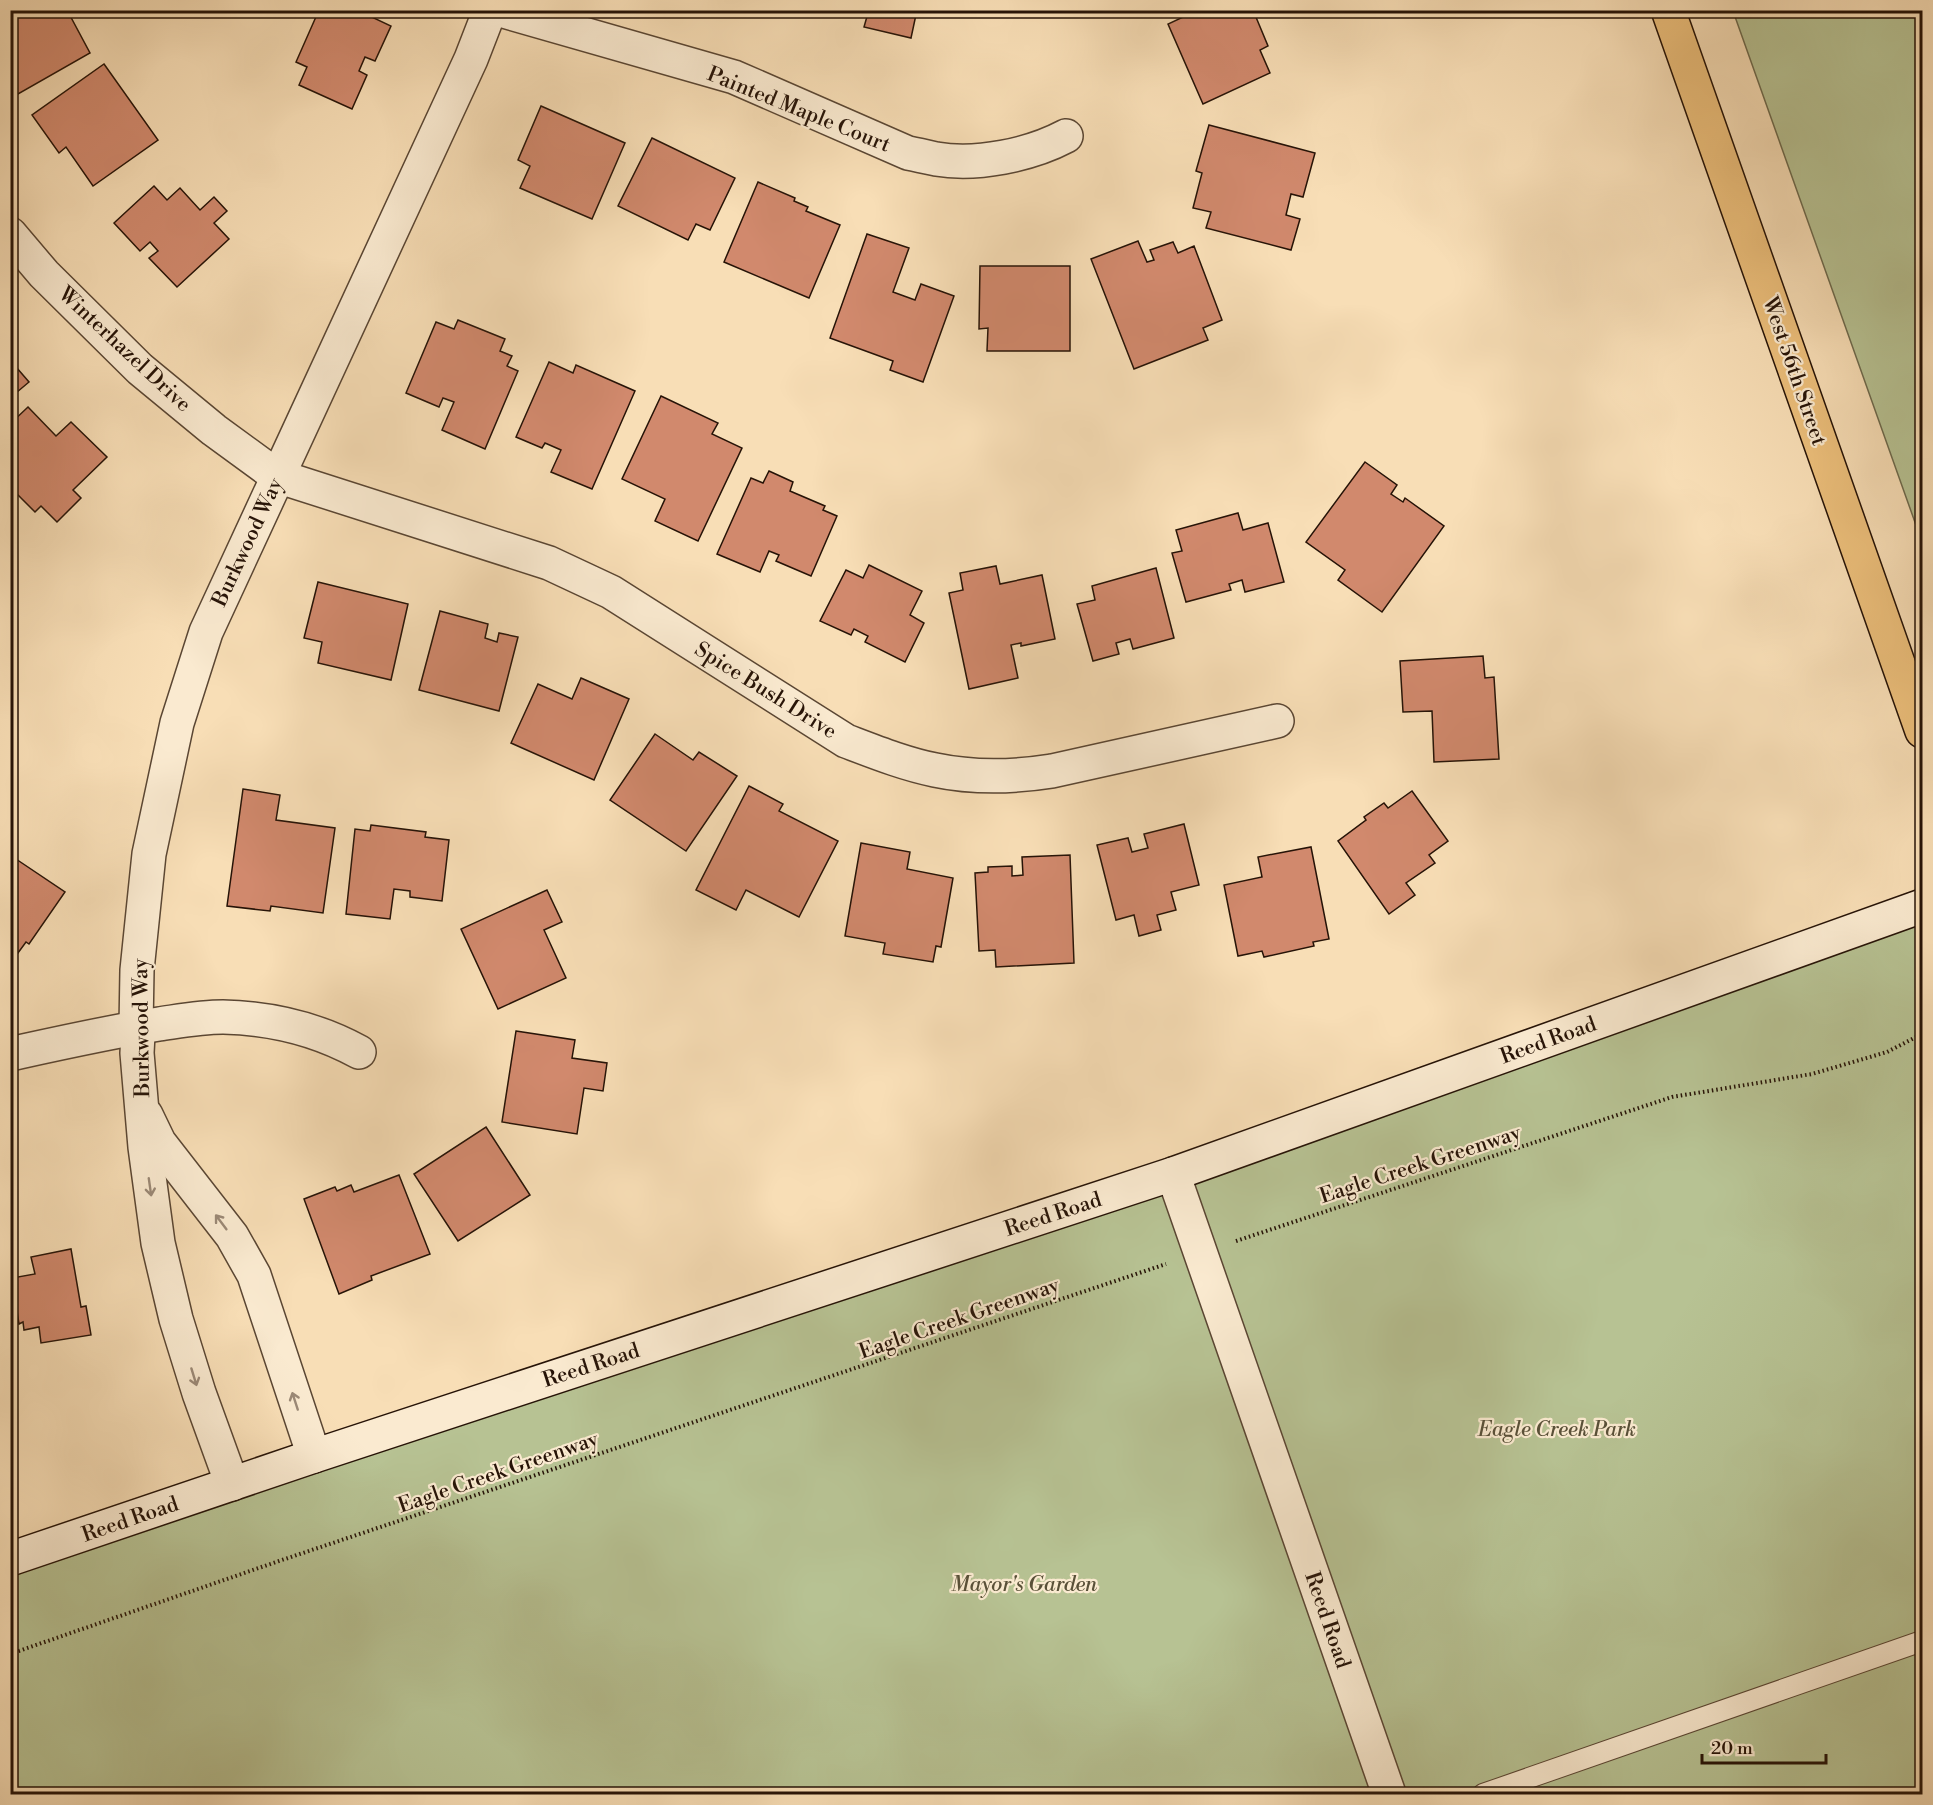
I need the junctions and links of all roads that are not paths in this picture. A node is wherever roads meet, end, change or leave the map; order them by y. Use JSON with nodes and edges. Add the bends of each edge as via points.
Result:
{"nodes":[{"id":1,"x":490,"y":10,"type":"edge"},
{"id":2,"x":500,"y":10,"type":"edge"},
{"id":3,"x":1668,"y":10,"type":"edge"},
{"id":4,"x":1066,"y":136,"type":"dead end"},
{"id":5,"x":10,"y":234,"type":"edge"},
{"id":6,"x":277,"y":476,"type":"junction"},
{"id":7,"x":1277,"y":721,"type":"dead end"},
{"id":8,"x":1923,"y":731,"type":"edge"},
{"id":9,"x":1923,"y":906,"type":"edge"},
{"id":10,"x":136,"y":1028,"type":"junction"},
{"id":11,"x":359,"y":1052,"type":"dead end"},
{"id":12,"x":10,"y":1054,"type":"edge"},
{"id":13,"x":142,"y":1108,"type":"junction"},
{"id":14,"x":1173,"y":1174,"type":"junction"},
{"id":15,"x":314,"y":1456,"type":"junction"},
{"id":16,"x":232,"y":1484,"type":"junction"},
{"id":17,"x":10,"y":1559,"type":"edge"},
{"id":18,"x":1923,"y":1641,"type":"edge"},
{"id":19,"x":1389,"y":1794,"type":"edge"},
{"id":20,"x":1483,"y":1794,"type":"edge"}],
"edges":[{"from":1,"to":6,"type":"street","name":"Burkwood Way","via":[[471,59]]},
{"from":2,"to":4,"type":"street","name":"Painted Maple Court","via":[[734,77],[908,153],[936,159],[985,159],[1022,153]]},
{"from":3,"to":8,"type":"main road","name":"West 56th Street"},
{"from":5,"to":6,"type":"street","name":"Winterhazel Drive","via":[[44,274],[140,369]]},
{"from":6,"to":7,"type":"street","name":"Spice Bush Drive","via":[[580,576],[846,741],[937,771],[994,775],[1052,771]]},
{"from":6,"to":10,"type":"street","name":"Burkwood Way","via":[[207,633],[174,732],[149,854],[137,970]]},
{"from":9,"to":14,"type":"street","name":"Reed Road"},
{"from":10,"to":11,"type":"street","via":[[208,1018],[270,1021],[335,1039]]},
{"from":10,"to":12,"type":"street"},
{"from":10,"to":13,"type":"street","name":"Burkwood Way"},
{"from":15,"to":13,"type":"street","name":"Burkwood Way","one_way":true,"via":[[254,1275],[232,1236],[159,1142]]},
{"from":13,"to":16,"type":"street","name":"Burkwood Way","one_way":true,"via":[[158,1243],[176,1319]]},
{"from":14,"to":15,"type":"street","name":"Reed Road"},
{"from":14,"to":19,"type":"street","name":"Reed Road"},
{"from":15,"to":16,"type":"street","name":"Reed Road"},
{"from":16,"to":17,"type":"street","name":"Reed Road"},
{"from":18,"to":20,"type":"lane"}]}
